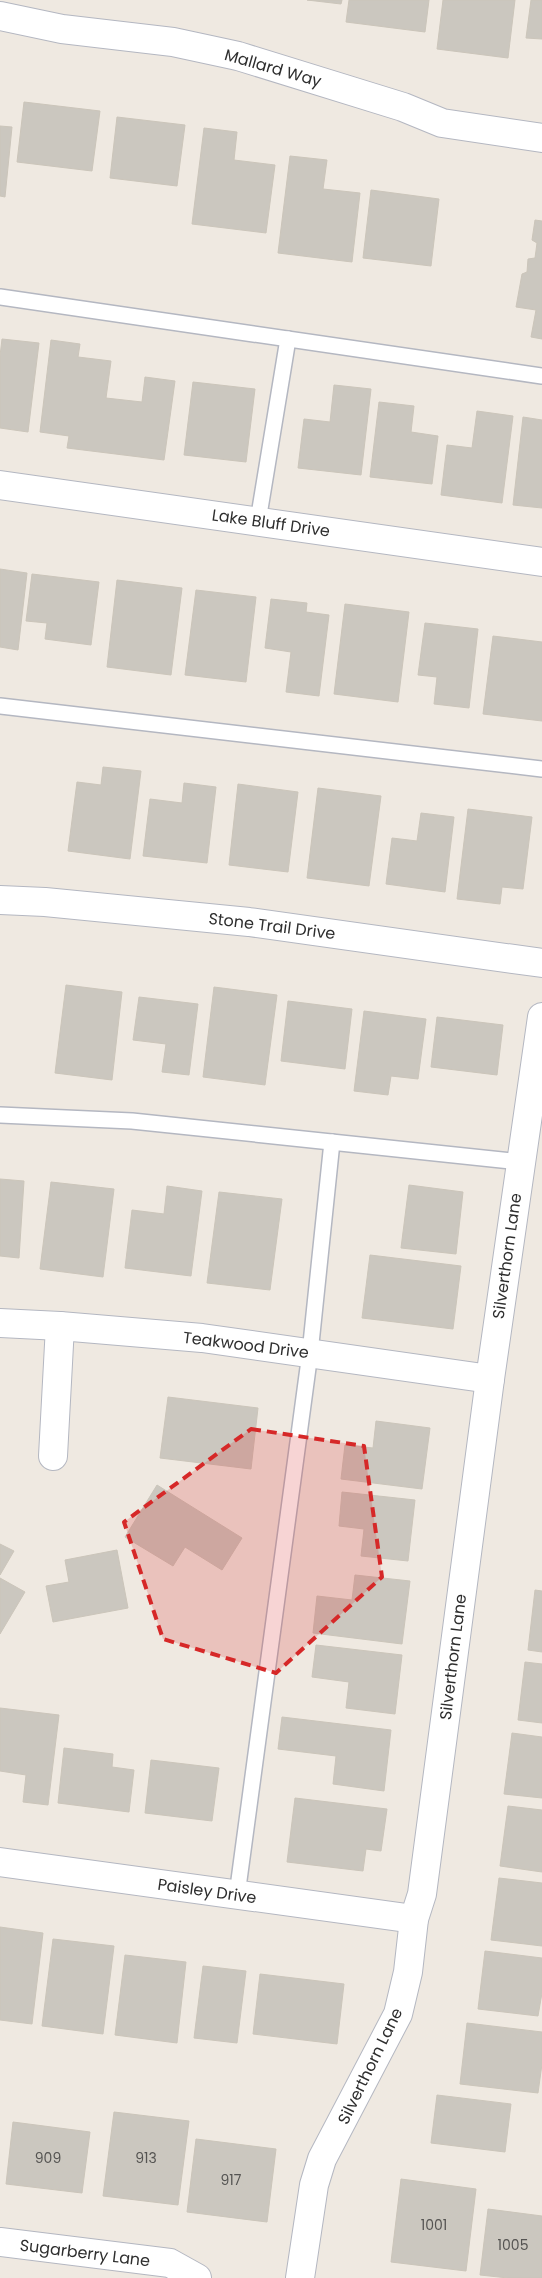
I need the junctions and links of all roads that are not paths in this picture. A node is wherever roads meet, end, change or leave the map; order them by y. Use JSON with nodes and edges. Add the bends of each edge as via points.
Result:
{"nodes":[{"id":1,"x":0,"y":16,"type":"edge"},
{"id":2,"x":542,"y":138,"type":"edge"},
{"id":3,"x":0,"y":297,"type":"edge"},
{"id":4,"x":288,"y":339,"type":"junction"},
{"id":5,"x":542,"y":376,"type":"edge"},
{"id":6,"x":0,"y":485,"type":"edge"},
{"id":7,"x":258,"y":521,"type":"junction"},
{"id":8,"x":542,"y":562,"type":"edge"},
{"id":9,"x":0,"y":706,"type":"edge"},
{"id":10,"x":542,"y":769,"type":"edge"},
{"id":11,"x":0,"y":900,"type":"edge"},
{"id":12,"x":542,"y":963,"type":"edge"},
{"id":13,"x":542,"y":1017,"type":"edge"},
{"id":14,"x":0,"y":1115,"type":"edge"},
{"id":15,"x":332,"y":1142,"type":"junction"},
{"id":16,"x":521,"y":1162,"type":"junction"},
{"id":17,"x":0,"y":1324,"type":"edge"},
{"id":18,"x":60,"y":1326,"type":"junction"},
{"id":19,"x":310,"y":1353,"type":"junction"},
{"id":20,"x":490,"y":1379,"type":"junction"},
{"id":21,"x":52,"y":1456,"type":"dead end"},
{"id":22,"x":0,"y":1862,"type":"edge"},
{"id":23,"x":237,"y":1895,"type":"junction"},
{"id":24,"x":414,"y":1919,"type":"junction"},
{"id":25,"x":0,"y":2242,"type":"edge"},
{"id":26,"x":197,"y":2278,"type":"edge"},
{"id":27,"x":300,"y":2278,"type":"edge"}],
"edges":[{"from":1,"to":2,"type":"street","name":"Mallard Way","via":[[62,29],[173,42],[238,56],[403,107],[442,123]]},
{"from":3,"to":4,"type":"lane"},
{"from":4,"to":5,"type":"lane"},
{"from":4,"to":7,"type":"lane"},
{"from":6,"to":7,"type":"street","name":"Lake Bluff Drive"},
{"from":7,"to":8,"type":"street","name":"Lake Bluff Drive"},
{"from":9,"to":10,"type":"lane"},
{"from":11,"to":12,"type":"street","name":"Stone Trail Drive","via":[[249,922]]},
{"from":13,"to":16,"type":"street","name":"Silverthorn Lane"},
{"from":14,"to":15,"type":"lane","via":[[132,1121]]},
{"from":15,"to":16,"type":"lane"},
{"from":15,"to":19,"type":"lane"},
{"from":16,"to":20,"type":"street","name":"Silverthorn Lane"},
{"from":17,"to":18,"type":"street","name":"Teakwood Drive"},
{"from":18,"to":19,"type":"street","name":"Teakwood Drive","via":[[202,1338]]},
{"from":18,"to":21,"type":"street"},
{"from":19,"to":20,"type":"street","name":"Teakwood Drive"},
{"from":19,"to":23,"type":"lane"},
{"from":20,"to":24,"type":"street","name":"Silverthorn Lane","via":[[422,1894]]},
{"from":22,"to":23,"type":"street","name":"Paisley Drive"},
{"from":23,"to":24,"type":"street","name":"Paisley Drive"},
{"from":24,"to":27,"type":"street","name":"Silverthorn Lane","via":[[408,1972],[398,2014],[322,2159],[314,2185]]},
{"from":25,"to":26,"type":"street","name":"Sugarberry Lane","via":[[170,2263]]}]}
